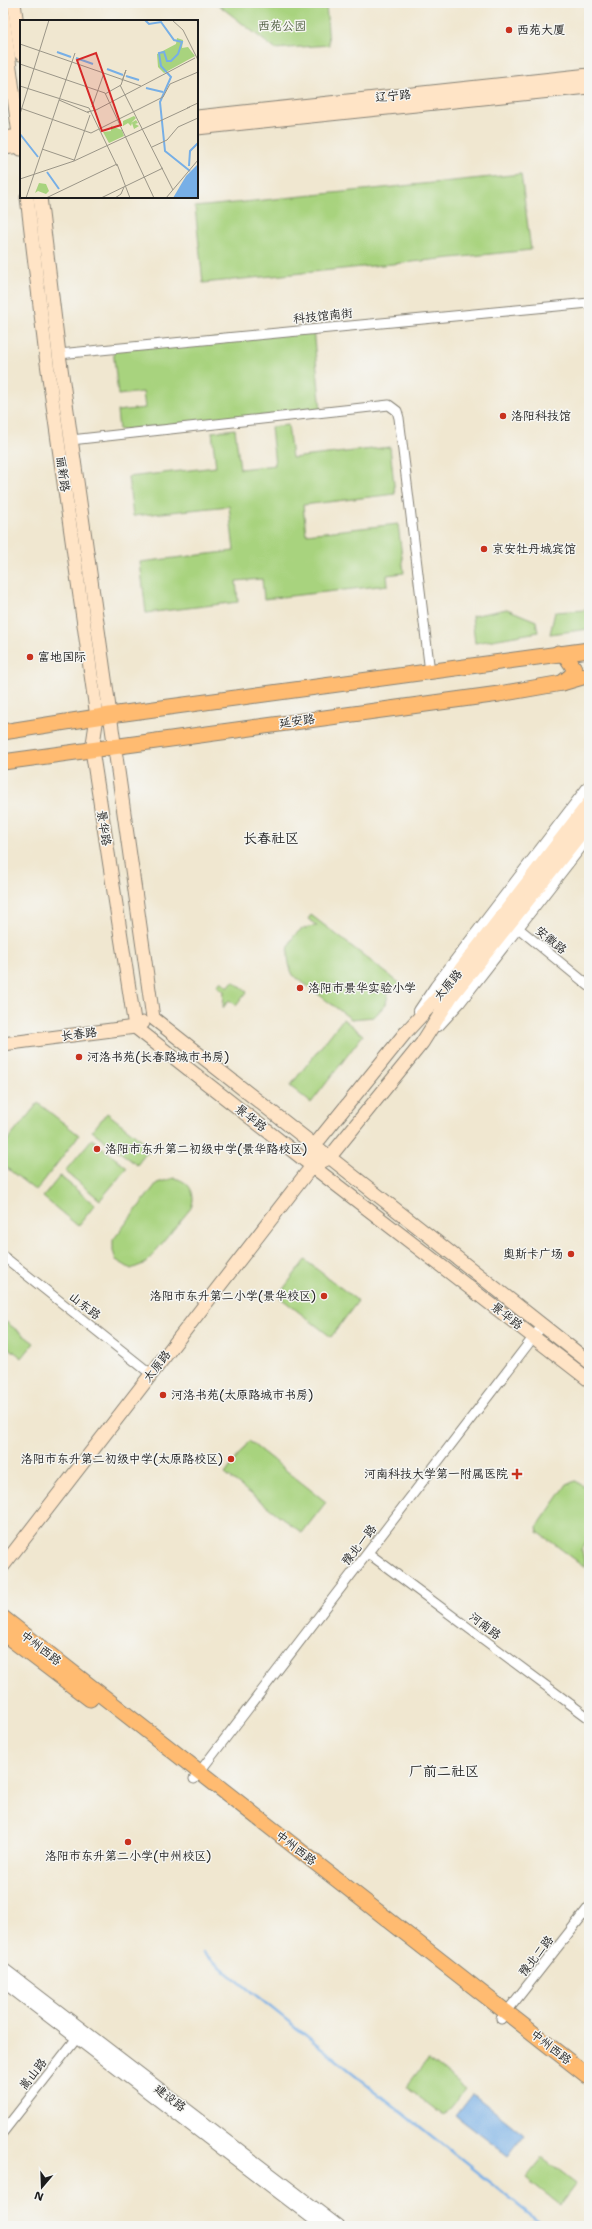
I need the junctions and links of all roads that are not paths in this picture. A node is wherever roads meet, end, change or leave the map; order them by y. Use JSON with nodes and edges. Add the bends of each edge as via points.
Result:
{"nodes":[{"id":1,"x":14,"y":3,"type":"edge"},
{"id":2,"x":3,"y":17,"type":"edge"},
{"id":3,"x":20,"y":47,"type":"edge"},
{"id":4,"x":589,"y":75,"type":"edge"},
{"id":5,"x":589,"y":87,"type":"edge"},
{"id":6,"x":198,"y":117,"type":"edge"},
{"id":7,"x":198,"y":128,"type":"edge"},
{"id":8,"x":3,"y":138,"type":"edge"},
{"id":9,"x":20,"y":143,"type":"edge"},
{"id":10,"x":3,"y":148,"type":"edge"},
{"id":11,"x":27,"y":198,"type":"edge"},
{"id":12,"x":40,"y":198,"type":"edge"},
{"id":13,"x":589,"y":303,"type":"edge"},
{"id":14,"x":59,"y":354,"type":"junction"},
{"id":15,"x":71,"y":440,"type":"junction"},
{"id":16,"x":585,"y":649,"type":"edge"},
{"id":17,"x":558,"y":653,"type":"junction"},
{"id":18,"x":430,"y":672,"type":"junction"},
{"id":19,"x":589,"y":675,"type":"edge"},
{"id":20,"x":562,"y":683,"type":"junction"},
{"id":21,"x":104,"y":716,"type":"junction"},
{"id":22,"x":3,"y":732,"type":"edge"},
{"id":23,"x":115,"y":747,"type":"junction"},
{"id":24,"x":92,"y":750,"type":"junction"},
{"id":25,"x":3,"y":762,"type":"edge"},
{"id":26,"x":589,"y":787,"type":"edge"},
{"id":27,"x":589,"y":804,"type":"edge"},
{"id":28,"x":589,"y":823,"type":"edge"},
{"id":29,"x":589,"y":835,"type":"edge"},
{"id":30,"x":517,"y":928,"type":"junction"},
{"id":31,"x":589,"y":986,"type":"edge"},
{"id":32,"x":153,"y":1018,"type":"junction"},
{"id":33,"x":135,"y":1027,"type":"junction"},
{"id":34,"x":406,"y":1032,"type":"junction"},
{"id":35,"x":422,"y":1043,"type":"junction"},
{"id":36,"x":3,"y":1044,"type":"edge"},
{"id":37,"x":314,"y":1146,"type":"junction"},
{"id":38,"x":329,"y":1158,"type":"junction"},
{"id":39,"x":312,"y":1166,"type":"junction"},
{"id":40,"x":3,"y":1256,"type":"edge"},
{"id":41,"x":542,"y":1326,"type":"junction"},
{"id":42,"x":534,"y":1337,"type":"junction"},
{"id":43,"x":589,"y":1362,"type":"edge"},
{"id":44,"x":151,"y":1374,"type":"junction"},
{"id":45,"x":589,"y":1380,"type":"edge"},
{"id":46,"x":368,"y":1553,"type":"junction"},
{"id":47,"x":3,"y":1566,"type":"edge"},
{"id":48,"x":3,"y":1618,"type":"edge"},
{"id":49,"x":3,"y":1633,"type":"edge"},
{"id":50,"x":589,"y":1718,"type":"edge"},
{"id":51,"x":197,"y":1775,"type":"junction"},
{"id":52,"x":589,"y":1907,"type":"edge"},
{"id":53,"x":3,"y":1969,"type":"edge"},
{"id":54,"x":3,"y":1981,"type":"edge"},
{"id":55,"x":504,"y":2016,"type":"junction"},
{"id":56,"x":77,"y":2033,"type":"junction"},
{"id":57,"x":589,"y":2077,"type":"edge"},
{"id":58,"x":589,"y":2088,"type":"edge"},
{"id":59,"x":3,"y":2124,"type":"edge"},
{"id":60,"x":3,"y":2132,"type":"edge"},
{"id":61,"x":323,"y":2226,"type":"edge"},
{"id":62,"x":338,"y":2226,"type":"edge"}],
"edges":[{"from":1,"to":3,"type":"main road"},
{"from":2,"to":9,"type":"main road"},
{"from":4,"to":6,"type":"main road","name":"辽宁路"},
{"from":5,"to":7,"type":"main road","name":"辽宁路"},
{"from":8,"to":9,"type":"main road"},
{"from":9,"to":10,"type":"main road"},
{"from":11,"to":21,"type":"main road","name":"丽新路","via":[[46,356]]},
{"from":12,"to":14,"type":"main road","name":"丽新路"},
{"from":13,"to":14,"type":"street","name":"科技馆南街"},
{"from":14,"to":15,"type":"main road","name":"丽新路"},
{"from":15,"to":18,"type":"street","via":[[389,405],[397,411],[399,418]]},
{"from":15,"to":21,"type":"main road","name":"丽新路"},
{"from":16,"to":17,"type":"main road"},
{"from":17,"to":18,"type":"main road"},
{"from":17,"to":20,"type":"main road","via":[[566,656],[574,668],[572,675]]},
{"from":18,"to":21,"type":"main road"},
{"from":19,"to":20,"type":"main road","name":"延安路"},
{"from":20,"to":23,"type":"main road","name":"延安路"},
{"from":21,"to":22,"type":"main road"},
{"from":21,"to":23,"type":"main road","name":"丽新路"},
{"from":21,"to":24,"type":"main road","name":"丽新路"},
{"from":23,"to":24,"type":"main road","name":"延安路"},
{"from":23,"to":32,"type":"main road","name":"景华路"},
{"from":24,"to":25,"type":"main road","name":"延安路"},
{"from":24,"to":33,"type":"main road","name":"景华路"},
{"from":26,"to":34,"type":"street","via":[[436,987]]},
{"from":27,"to":34,"type":"main road","name":"太原路","via":[[444,991]]},
{"from":28,"to":35,"type":"main road","name":"太原路","via":[[451,997]]},
{"from":29,"to":30,"type":"street"},
{"from":30,"to":31,"type":"street","name":"安徽路"},
{"from":30,"to":35,"type":"street","via":[[459,1002]]},
{"from":32,"to":33,"type":"main road","name":"长春路"},
{"from":32,"to":37,"type":"main road","name":"景华路"},
{"from":33,"to":36,"type":"main road","name":"长春路"},
{"from":33,"to":39,"type":"main road","name":"景华路"},
{"from":34,"to":37,"type":"main road","name":"太原路"},
{"from":35,"to":38,"type":"main road","name":"太原路"},
{"from":37,"to":38,"type":"main road","name":"景华路"},
{"from":37,"to":39,"type":"main road"},
{"from":38,"to":39,"type":"main road","name":"太原路"},
{"from":38,"to":41,"type":"main road","name":"景华路"},
{"from":39,"to":42,"type":"main road","name":"景华路"},
{"from":39,"to":44,"type":"main road","name":"太原路"},
{"from":40,"to":44,"type":"street","name":"山东路"},
{"from":41,"to":42,"type":"street","name":"豫北一路"},
{"from":41,"to":43,"type":"main road","name":"景华路"},
{"from":42,"to":45,"type":"main road","name":"景华路"},
{"from":42,"to":46,"type":"street","name":"豫北一路"},
{"from":44,"to":47,"type":"main road","name":"太原路"},
{"from":46,"to":50,"type":"street","name":"河南路"},
{"from":46,"to":51,"type":"street","name":"豫北一路"},
{"from":48,"to":51,"type":"main road","name":"中州西路"},
{"from":49,"to":51,"type":"main road","name":"中州西路"},
{"from":51,"to":55,"type":"main road","name":"中州西路"},
{"from":52,"to":55,"type":"street","name":"豫北二路"},
{"from":53,"to":56,"type":"street","name":"建设路"},
{"from":54,"to":56,"type":"street","name":"建设路"},
{"from":55,"to":57,"type":"main road","name":"中州西路"},
{"from":55,"to":58,"type":"main road","name":"中州西路"},
{"from":56,"to":59,"type":"street","name":"嵩山路"},
{"from":56,"to":60,"type":"street","name":"嵩山路"},
{"from":56,"to":61,"type":"street","name":"建设路"},
{"from":56,"to":62,"type":"street","name":"建设路"}]}
